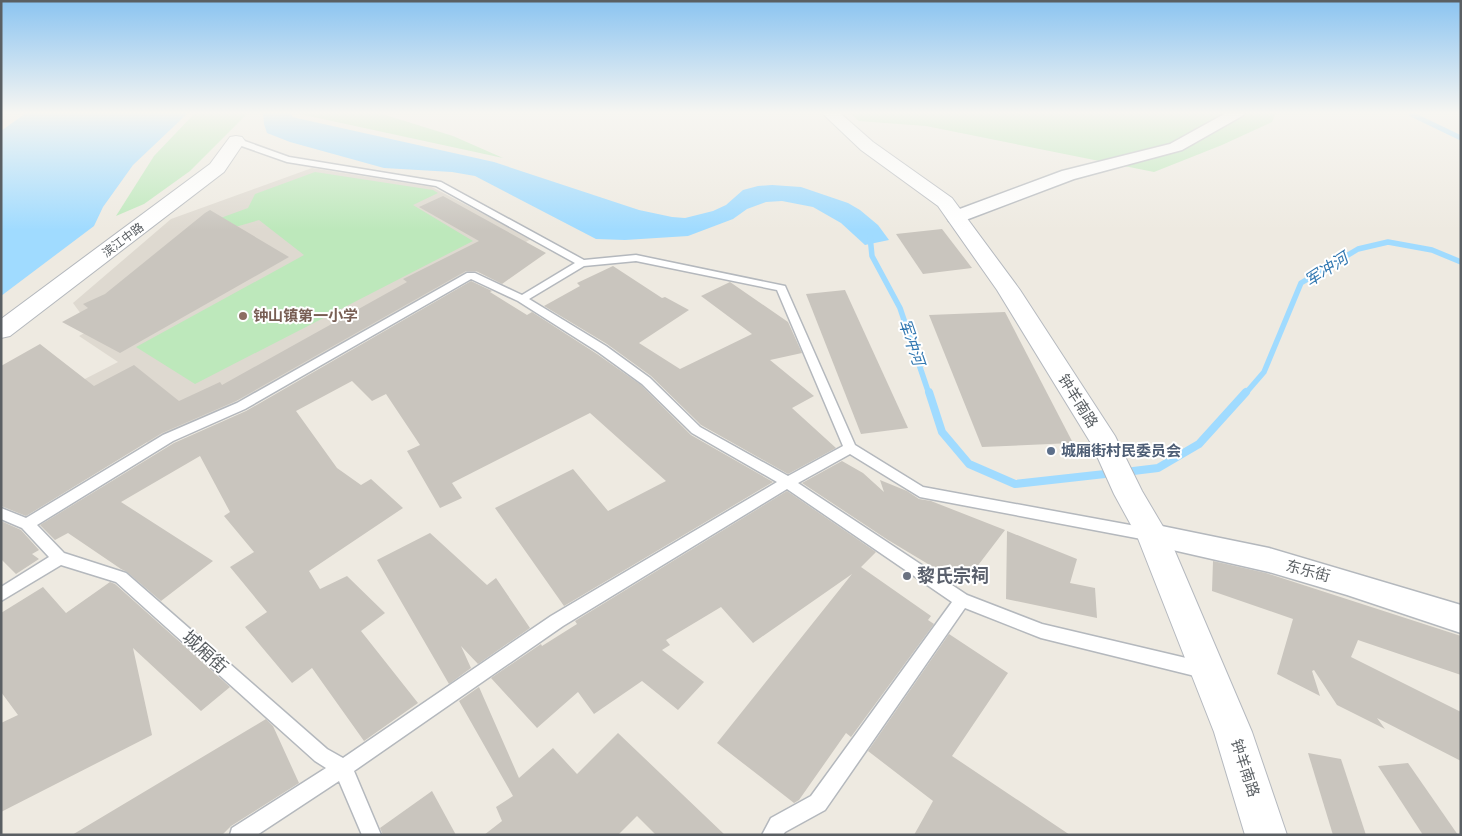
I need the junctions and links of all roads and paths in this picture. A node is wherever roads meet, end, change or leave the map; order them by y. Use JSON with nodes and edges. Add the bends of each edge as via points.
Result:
{"nodes":[{"id":1,"x":229,"y":152,"type":"edge"},
{"id":2,"x":266,"y":152,"type":"edge"},
{"id":3,"x":875,"y":152,"type":"edge"},
{"id":4,"x":1157,"y":152,"type":"edge"},
{"id":5,"x":956,"y":217,"type":"junction"},
{"id":6,"x":582,"y":263,"type":"junction"},
{"id":7,"x":522,"y":299,"type":"junction"},
{"id":8,"x":1,"y":331,"type":"edge"},
{"id":9,"x":850,"y":448,"type":"junction"},
{"id":10,"x":787,"y":483,"type":"junction"},
{"id":11,"x":1,"y":513,"type":"edge"},
{"id":12,"x":27,"y":524,"type":"junction"},
{"id":13,"x":1152,"y":535,"type":"junction"},
{"id":14,"x":59,"y":558,"type":"junction"},
{"id":15,"x":1,"y":595,"type":"edge"},
{"id":16,"x":962,"y":600,"type":"junction"},
{"id":17,"x":1461,"y":619,"type":"edge"},
{"id":18,"x":1208,"y":671,"type":"junction"},
{"id":19,"x":343,"y":768,"type":"junction"},
{"id":20,"x":239,"y":835,"type":"edge"},
{"id":21,"x":372,"y":835,"type":"edge"},
{"id":22,"x":770,"y":835,"type":"edge"},
{"id":23,"x":1266,"y":835,"type":"edge"}],
"edges":[{"from":1,"to":8,"type":"main road","name":"滨江中路","via":[[217,168]]},
{"from":2,"to":6,"type":"lane","via":[[287,159],[438,184]]},
{"from":3,"to":5,"type":"main road","name":"钟羊南路","via":[[946,202]]},
{"from":4,"to":5,"type":"street","via":[[1068,175]]},
{"from":5,"to":13,"type":"main road","name":"钟羊南路","via":[[1008,290],[1105,443]]},
{"from":6,"to":7,"type":"lane"},
{"from":6,"to":9,"type":"lane","via":[[636,258],[781,288]]},
{"from":7,"to":10,"type":"lane","via":[[646,381],[696,430]]},
{"from":7,"to":12,"type":"lane","via":[[471,275],[241,406],[168,438]]},
{"from":9,"to":10,"type":"lane"},
{"from":9,"to":13,"type":"lane","via":[[920,492]]},
{"from":10,"to":16,"type":"lane"},
{"from":10,"to":19,"type":"lane","via":[[557,621]]},
{"from":11,"to":12,"type":"lane","name":"城厢街"},
{"from":12,"to":14,"type":"lane","name":"城厢街"},
{"from":13,"to":17,"type":"street","name":"东乐街","via":[[1193,541],[1344,581]]},
{"from":13,"to":18,"type":"main road","name":"钟羊南路"},
{"from":14,"to":15,"type":"lane"},
{"from":14,"to":19,"type":"lane","name":"城厢街","via":[[120,577],[321,755]]},
{"from":16,"to":18,"type":"lane","via":[[1041,631]]},
{"from":16,"to":22,"type":"lane","via":[[818,803],[778,825]]},
{"from":18,"to":23,"type":"main road","name":"钟羊南路","via":[[1233,732]]},
{"from":19,"to":20,"type":"lane"},
{"from":19,"to":21,"type":"lane"}]}
